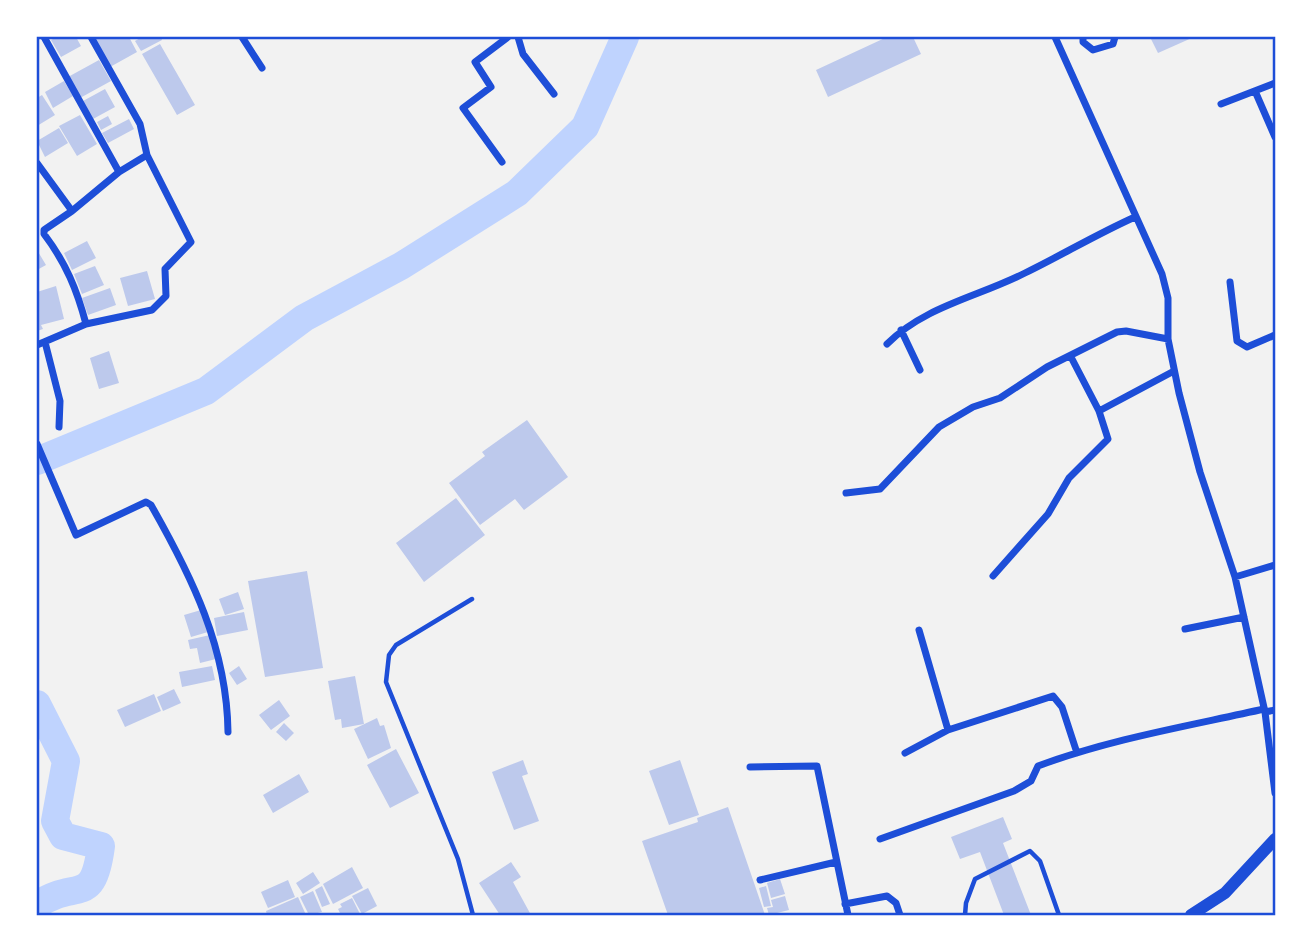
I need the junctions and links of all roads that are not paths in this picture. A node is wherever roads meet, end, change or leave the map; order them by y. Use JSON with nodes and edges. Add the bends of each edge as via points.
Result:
{"nodes":[{"id":1,"x":43,"y":37,"type":"edge"},
{"id":2,"x":91,"y":37,"type":"edge"},
{"id":3,"x":242,"y":37,"type":"edge"},
{"id":4,"x":508,"y":37,"type":"edge"},
{"id":5,"x":518,"y":37,"type":"edge"},
{"id":6,"x":1055,"y":37,"type":"edge"},
{"id":7,"x":1083,"y":37,"type":"edge"},
{"id":8,"x":1115,"y":37,"type":"edge"},
{"id":9,"x":37,"y":40,"type":"edge"},
{"id":10,"x":262,"y":68,"type":"dead end"},
{"id":11,"x":1275,"y":83,"type":"edge"},
{"id":12,"x":1255,"y":91,"type":"junction"},
{"id":13,"x":554,"y":94,"type":"dead end"},
{"id":14,"x":1221,"y":104,"type":"dead end"},
{"id":15,"x":1275,"y":137,"type":"edge"},
{"id":16,"x":147,"y":155,"type":"junction"},
{"id":17,"x":502,"y":162,"type":"dead end"},
{"id":18,"x":37,"y":163,"type":"edge"},
{"id":19,"x":119,"y":172,"type":"junction"},
{"id":20,"x":72,"y":211,"type":"junction"},
{"id":21,"x":1135,"y":217,"type":"junction"},
{"id":22,"x":1230,"y":282,"type":"dead end"},
{"id":23,"x":86,"y":324,"type":"junction"},
{"id":24,"x":901,"y":330,"type":"junction"},
{"id":25,"x":1275,"y":335,"type":"edge"},
{"id":26,"x":1168,"y":339,"type":"junction"},
{"id":27,"x":41,"y":344,"type":"edge"},
{"id":28,"x":887,"y":344,"type":"dead end"},
{"id":29,"x":1070,"y":357,"type":"junction"},
{"id":30,"x":920,"y":370,"type":"dead end"},
{"id":31,"x":1174,"y":371,"type":"junction"},
{"id":32,"x":1098,"y":411,"type":"junction"},
{"id":33,"x":59,"y":427,"type":"dead end"},
{"id":34,"x":37,"y":446,"type":"edge"},
{"id":35,"x":846,"y":493,"type":"dead end"},
{"id":36,"x":1275,"y":565,"type":"edge"},
{"id":37,"x":993,"y":576,"type":"dead end"},
{"id":38,"x":1235,"y":577,"type":"junction"},
{"id":39,"x":472,"y":600,"type":"dead end"},
{"id":40,"x":1244,"y":617,"type":"junction"},
{"id":41,"x":1185,"y":629,"type":"dead end"},
{"id":42,"x":919,"y":630,"type":"dead end"},
{"id":43,"x":1264,"y":710,"type":"junction"},
{"id":44,"x":1275,"y":710,"type":"edge"},
{"id":45,"x":948,"y":730,"type":"junction"},
{"id":46,"x":228,"y":732,"type":"dead end"},
{"id":47,"x":905,"y":753,"type":"dead end"},
{"id":48,"x":1077,"y":753,"type":"junction"},
{"id":49,"x":750,"y":767,"type":"dead end"},
{"id":50,"x":1275,"y":793,"type":"edge"},
{"id":51,"x":880,"y":839,"type":"dead end"},
{"id":52,"x":1275,"y":839,"type":"edge"},
{"id":53,"x":836,"y":862,"type":"junction"},
{"id":54,"x":760,"y":880,"type":"dead end"},
{"id":55,"x":845,"y":904,"type":"junction"},
{"id":56,"x":473,"y":915,"type":"edge"},
{"id":57,"x":848,"y":915,"type":"edge"},
{"id":58,"x":900,"y":915,"type":"edge"},
{"id":59,"x":965,"y":915,"type":"edge"},
{"id":60,"x":1059,"y":915,"type":"edge"},
{"id":61,"x":1191,"y":915,"type":"edge"}],
"edges":[{"from":1,"to":9,"type":"street"},
{"from":1,"to":19,"type":"street"},
{"from":2,"to":16,"type":"street","via":[[140,124]]},
{"from":3,"to":10,"type":"street"},
{"from":4,"to":17,"type":"street","via":[[475,62],[491,87],[463,108]]},
{"from":5,"to":13,"type":"street","via":[[523,54]]},
{"from":6,"to":21,"type":"street"},
{"from":7,"to":8,"type":"street","via":[[1083,43],[1093,50],[1113,44]]},
{"from":11,"to":12,"type":"street"},
{"from":12,"to":14,"type":"street"},
{"from":12,"to":15,"type":"street"},
{"from":16,"to":19,"type":"street"},
{"from":16,"to":23,"type":"street","via":[[191,242],[165,269],[166,296],[161,304],[141,314]]},
{"from":18,"to":20,"type":"street"},
{"from":19,"to":20,"type":"street"},
{"from":20,"to":23,"type":"street","via":[[44,234],[63,259]]},
{"from":21,"to":24,"type":"street"},
{"from":21,"to":26,"type":"street","via":[[1162,274],[1168,298]]},
{"from":22,"to":25,"type":"street","via":[[1237,341],[1247,347]]},
{"from":23,"to":27,"type":"street"},
{"from":24,"to":28,"type":"street"},
{"from":24,"to":30,"type":"street"},
{"from":26,"to":29,"type":"street","via":[[1117,332]]},
{"from":26,"to":31,"type":"street"},
{"from":27,"to":33,"type":"street","via":[[60,401]]},
{"from":29,"to":32,"type":"street"},
{"from":29,"to":35,"type":"street","via":[[939,428],[880,489]]},
{"from":31,"to":32,"type":"street"},
{"from":31,"to":38,"type":"street","via":[[1200,472]]},
{"from":32,"to":37,"type":"street","via":[[1107,442],[1069,478],[1048,514]]},
{"from":34,"to":46,"type":"street","via":[[78,536],[146,502],[151,505],[183,561],[211,626],[227,701]]},
{"from":36,"to":38,"type":"street"},
{"from":38,"to":40,"type":"street"},
{"from":39,"to":56,"type":"lane","via":[[396,645],[389,655],[386,682],[458,859]]},
{"from":40,"to":41,"type":"street"},
{"from":40,"to":43,"type":"street"},
{"from":42,"to":45,"type":"street"},
{"from":43,"to":44,"type":"street"},
{"from":43,"to":48,"type":"street"},
{"from":43,"to":50,"type":"street"},
{"from":45,"to":47,"type":"street"},
{"from":45,"to":48,"type":"street","via":[[1052,696],[1062,707]]},
{"from":48,"to":51,"type":"street","via":[[1038,766],[1031,781],[1014,791]]},
{"from":49,"to":53,"type":"street","via":[[817,766]]},
{"from":52,"to":61,"type":"main road","via":[[1225,892]]},
{"from":53,"to":54,"type":"street"},
{"from":53,"to":55,"type":"street"},
{"from":55,"to":57,"type":"street"},
{"from":55,"to":58,"type":"street","via":[[887,896]]},
{"from":59,"to":60,"type":"lane","via":[[975,879],[1030,851],[1040,861]]}]}
